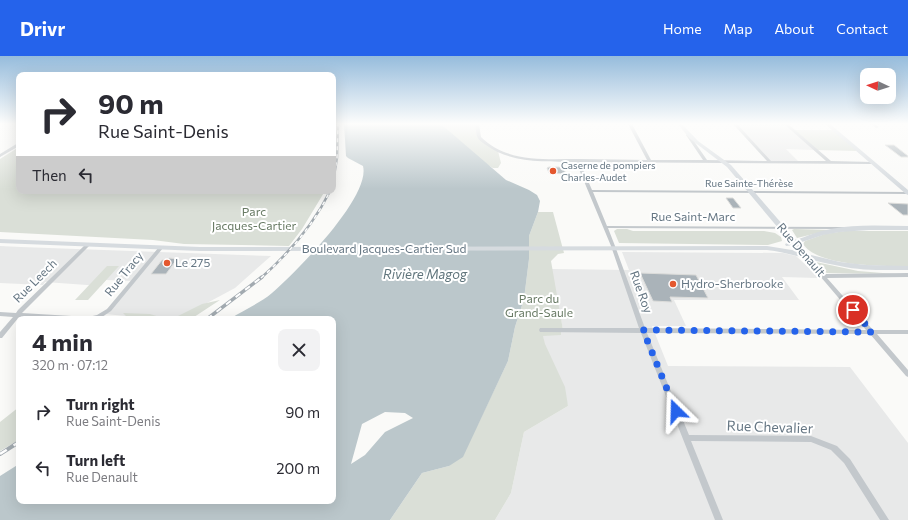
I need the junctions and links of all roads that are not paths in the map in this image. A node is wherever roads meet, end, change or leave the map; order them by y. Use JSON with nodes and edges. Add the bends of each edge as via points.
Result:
{"nodes":[{"id":1,"x":16,"y":146,"type":"edge"},
{"id":2,"x":489,"y":146,"type":"edge"},
{"id":3,"x":642,"y":146,"type":"edge"},
{"id":4,"x":695,"y":146,"type":"edge"},
{"id":5,"x":702,"y":146,"type":"edge"},
{"id":6,"x":755,"y":146,"type":"edge"},
{"id":7,"x":810,"y":146,"type":"edge"},
{"id":8,"x":852,"y":146,"type":"edge"},
{"id":9,"x":0,"y":156,"type":"edge"},
{"id":10,"x":578,"y":161,"type":"junction"},
{"id":11,"x":650,"y":161,"type":"junction"},
{"id":12,"x":706,"y":162,"type":"junction"},
{"id":13,"x":725,"y":162,"type":"junction"},
{"id":14,"x":770,"y":162,"type":"junction"},
{"id":15,"x":830,"y":163,"type":"junction"},
{"id":16,"x":872,"y":163,"type":"junction"},
{"id":17,"x":591,"y":191,"type":"junction"},
{"id":18,"x":752,"y":192,"type":"junction"},
{"id":19,"x":908,"y":193,"type":"edge"},
{"id":20,"x":606,"y":227,"type":"junction"},
{"id":21,"x":781,"y":227,"type":"junction"},
{"id":22,"x":862,"y":228,"type":"junction"},
{"id":23,"x":908,"y":228,"type":"edge"},
{"id":24,"x":0,"y":241,"type":"edge"},
{"id":25,"x":794,"y":243,"type":"junction"},
{"id":26,"x":88,"y":245,"type":"junction"},
{"id":27,"x":161,"y":248,"type":"junction"},
{"id":28,"x":767,"y":248,"type":"junction"},
{"id":29,"x":804,"y":254,"type":"junction"},
{"id":30,"x":908,"y":268,"type":"edge"},
{"id":31,"x":908,"y":275,"type":"edge"},
{"id":32,"x":823,"y":276,"type":"junction"},
{"id":33,"x":0,"y":314,"type":"edge"},
{"id":34,"x":18,"y":315,"type":"junction"},
{"id":35,"x":36,"y":316,"type":"edge"},
{"id":36,"x":101,"y":316,"type":"edge"},
{"id":37,"x":16,"y":317,"type":"edge"},
{"id":38,"x":542,"y":330,"type":"dead end"},
{"id":39,"x":643,"y":330,"type":"junction"},
{"id":40,"x":872,"y":332,"type":"junction"},
{"id":41,"x":908,"y":332,"type":"edge"},
{"id":42,"x":0,"y":336,"type":"edge"},
{"id":43,"x":908,"y":374,"type":"edge"},
{"id":44,"x":687,"y":438,"type":"junction"},
{"id":45,"x":719,"y":520,"type":"edge"},
{"id":46,"x":884,"y":520,"type":"edge"}],
"edges":[{"from":1,"to":9,"type":"street"},
{"from":2,"to":10,"type":"street","via":[[524,159]]},
{"from":3,"to":11,"type":"street"},
{"from":4,"to":12,"type":"street","name":"Rue Denault"},
{"from":5,"to":13,"type":"main road","name":"Rue Denault"},
{"from":6,"to":14,"type":"street"},
{"from":7,"to":15,"type":"street"},
{"from":8,"to":16,"type":"main road"},
{"from":10,"to":11,"type":"street"},
{"from":10,"to":17,"type":"street","name":"Rue Roy"},
{"from":11,"to":12,"type":"street"},
{"from":12,"to":13,"type":"street"},
{"from":13,"to":14,"type":"street"},
{"from":13,"to":18,"type":"main road","name":"Rue Denault"},
{"from":14,"to":15,"type":"street"},
{"from":15,"to":16,"type":"street"},
{"from":16,"to":19,"type":"main road"},
{"from":17,"to":18,"type":"street","name":"Rue Sainte-Thérèse"},
{"from":17,"to":20,"type":"street","name":"Rue Roy"},
{"from":18,"to":19,"type":"street","name":"Rue Sainte-Thérèse"},
{"from":18,"to":21,"type":"main road","name":"Rue Denault"},
{"from":20,"to":21,"type":"street","name":"Rue Saint-Marc"},
{"from":20,"to":39,"type":"street","name":"Rue Roy"},
{"from":21,"to":22,"type":"street","name":"Rue Saint-Marc"},
{"from":21,"to":25,"type":"main road","name":"Rue Denault"},
{"from":22,"to":23,"type":"main road","name":"Boulevard Jacques-Cartier Sud"},
{"from":22,"to":25,"type":"main road","name":"Boulevard Jacques-Cartier Sud","via":[[831,231]]},
{"from":24,"to":26,"type":"main road","name":"Boulevard Jacques-Cartier Sud"},
{"from":25,"to":28,"type":"main road","name":"Boulevard Jacques-Cartier Sud"},
{"from":25,"to":29,"type":"main road","name":"Rue Denault"},
{"from":26,"to":27,"type":"main road","name":"Boulevard Jacques-Cartier Sud"},
{"from":26,"to":34,"type":"street","name":"Rue Leech","via":[[20,310]]},
{"from":27,"to":28,"type":"main road","name":"Boulevard Jacques-Cartier Sud"},
{"from":27,"to":36,"type":"street","name":"Rue Tracy"},
{"from":28,"to":29,"type":"main road","name":"Boulevard Jacques-Cartier Sud"},
{"from":29,"to":30,"type":"main road","name":"Boulevard Jacques-Cartier Sud","via":[[860,267]]},
{"from":29,"to":32,"type":"street","name":"Rue Denault"},
{"from":31,"to":32,"type":"street"},
{"from":32,"to":40,"type":"street","name":"Rue Denault"},
{"from":33,"to":34,"type":"street"},
{"from":34,"to":35,"type":"street","name":"Rue Tracy"},
{"from":37,"to":42,"type":"street","name":"Rue Leech"},
{"from":38,"to":39,"type":"street"},
{"from":39,"to":40,"type":"street"},
{"from":39,"to":44,"type":"street","name":"Rue Roy"},
{"from":40,"to":41,"type":"street"},
{"from":40,"to":43,"type":"street","name":"Rue Denault"},
{"from":44,"to":45,"type":"street","name":"Rue Roy"},
{"from":44,"to":46,"type":"street","name":"Rue Chevalier","via":[[811,439],[834,448],[847,461]]}]}
